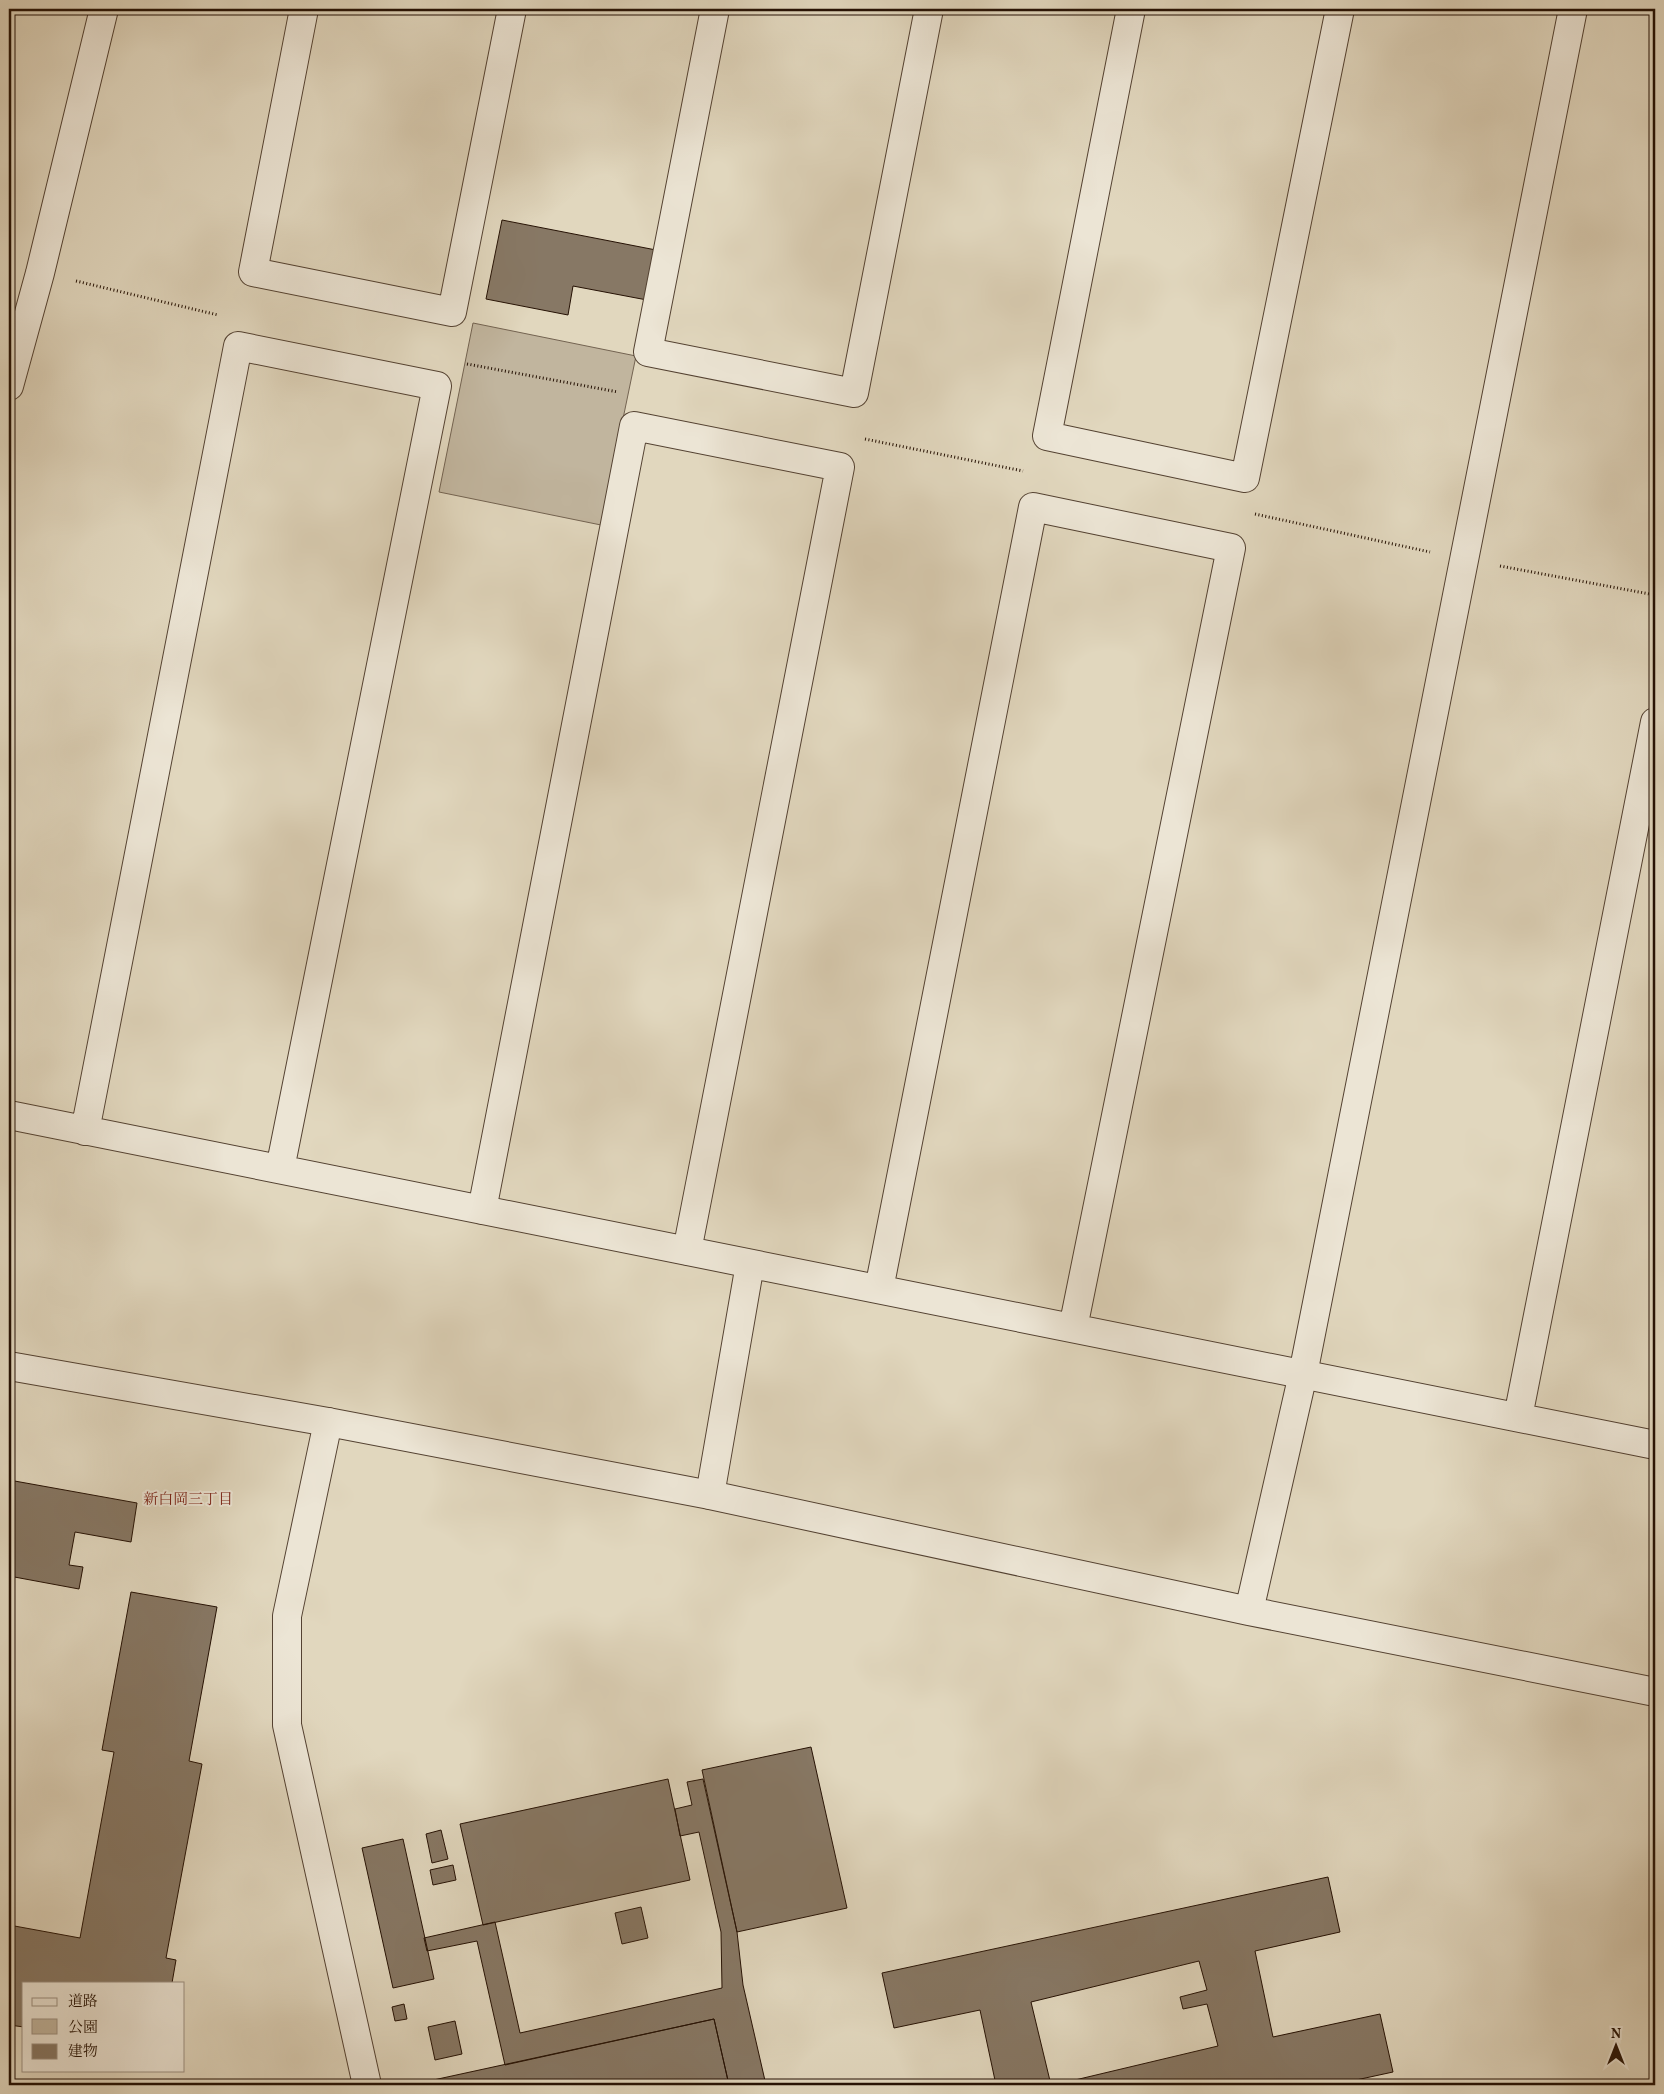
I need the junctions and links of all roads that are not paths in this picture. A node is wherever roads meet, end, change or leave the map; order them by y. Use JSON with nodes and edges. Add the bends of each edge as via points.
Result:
{"nodes":[{"id":1,"x":104,"y":9,"type":"edge"},
{"id":2,"x":304,"y":9,"type":"edge"},
{"id":3,"x":512,"y":9,"type":"edge"},
{"id":4,"x":715,"y":9,"type":"edge"},
{"id":5,"x":929,"y":9,"type":"edge"},
{"id":6,"x":1131,"y":9,"type":"edge"},
{"id":7,"x":1340,"y":9,"type":"edge"},
{"id":8,"x":1572,"y":9,"type":"edge"},
{"id":9,"x":9,"y":386,"type":"edge"},
{"id":10,"x":1655,"y":722,"type":"edge"},
{"id":11,"x":9,"y":1115,"type":"edge"},
{"id":12,"x":84,"y":1130,"type":"junction"},
{"id":13,"x":280,"y":1170,"type":"junction"},
{"id":14,"x":482,"y":1210,"type":"junction"},
{"id":15,"x":687,"y":1251,"type":"junction"},
{"id":16,"x":750,"y":1264,"type":"junction"},
{"id":17,"x":880,"y":1289,"type":"junction"},
{"id":18,"x":1073,"y":1328,"type":"junction"},
{"id":19,"x":9,"y":1366,"type":"edge"},
{"id":20,"x":1303,"y":1374,"type":"junction"},
{"id":21,"x":1518,"y":1417,"type":"junction"},
{"id":22,"x":328,"y":1422,"type":"junction"},
{"id":23,"x":1655,"y":1445,"type":"edge"},
{"id":24,"x":710,"y":1495,"type":"junction"},
{"id":25,"x":1249,"y":1611,"type":"junction"},
{"id":26,"x":1655,"y":1692,"type":"edge"},
{"id":27,"x":367,"y":2085,"type":"edge"}],
"edges":[{"from":1,"to":9,"type":"street"},
{"from":2,"to":3,"type":"street","via":[[252,272],[452,312]]},
{"from":4,"to":5,"type":"street","via":[[648,352],[854,393]]},
{"from":6,"to":7,"type":"street","via":[[1047,436],[1245,478]]},
{"from":8,"to":20,"type":"street"},
{"from":10,"to":21,"type":"street"},
{"from":11,"to":12,"type":"street"},
{"from":12,"to":13,"type":"street"},
{"from":12,"to":13,"type":"street","via":[[238,346],[437,386]]},
{"from":13,"to":14,"type":"street"},
{"from":14,"to":15,"type":"street"},
{"from":14,"to":15,"type":"street","via":[[634,426],[801,459],[840,467]]},
{"from":15,"to":16,"type":"street"},
{"from":16,"to":17,"type":"street"},
{"from":16,"to":24,"type":"street"},
{"from":17,"to":18,"type":"street"},
{"from":17,"to":18,"type":"street","via":[[1033,507],[1231,548]]},
{"from":18,"to":20,"type":"street"},
{"from":19,"to":22,"type":"street"},
{"from":20,"to":21,"type":"street"},
{"from":20,"to":25,"type":"street"},
{"from":21,"to":23,"type":"street"},
{"from":22,"to":24,"type":"street"},
{"from":22,"to":27,"type":"street","via":[[287,1616],[287,1725]]},
{"from":24,"to":25,"type":"street"},
{"from":25,"to":26,"type":"street"}]}
